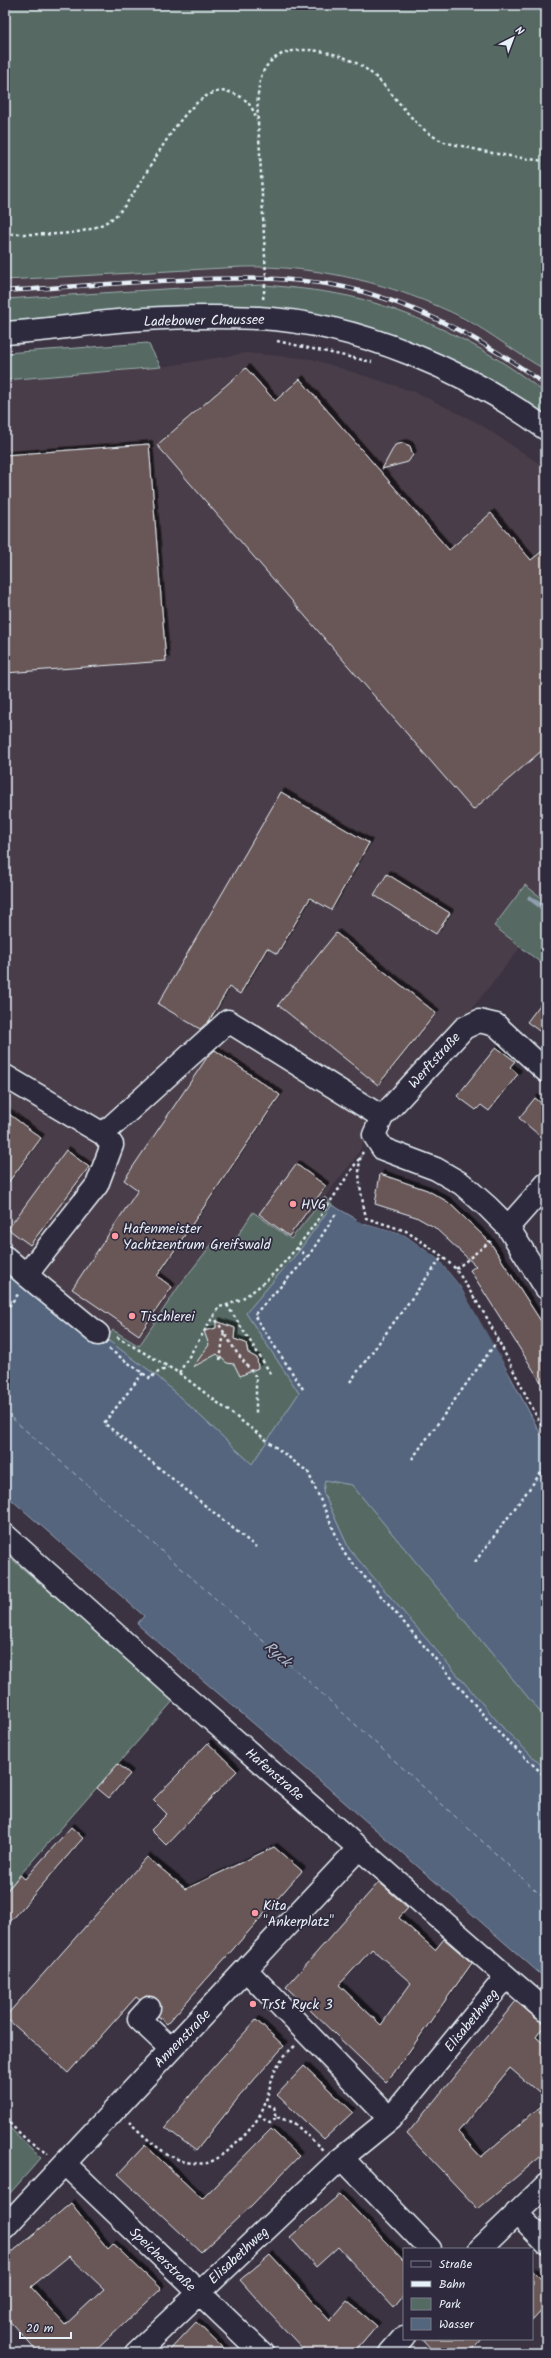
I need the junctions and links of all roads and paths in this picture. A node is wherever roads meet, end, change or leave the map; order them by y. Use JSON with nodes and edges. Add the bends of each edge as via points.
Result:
{"nodes":[{"id":1,"x":258,"y":122,"type":"junction"},
{"id":2,"x":546,"y":162,"type":"edge"},
{"id":3,"x":5,"y":234,"type":"edge"},
{"id":4,"x":265,"y":285,"type":"dead end"},
{"id":5,"x":5,"y":333,"type":"edge"},
{"id":6,"x":272,"y":340,"type":"dead end"},
{"id":7,"x":377,"y":363,"type":"dead end"},
{"id":8,"x":543,"y":438,"type":"edge"},
{"id":9,"x":546,"y":451,"type":"edge"},
{"id":10,"x":546,"y":1071,"type":"edge"},
{"id":11,"x":5,"y":1076,"type":"edge"},
{"id":12,"x":346,"y":1114,"type":"dead end"},
{"id":13,"x":376,"y":1114,"type":"junction"},
{"id":14,"x":102,"y":1134,"type":"junction"},
{"id":15,"x":361,"y":1156,"type":"dead end"},
{"id":16,"x":360,"y":1178,"type":"dead end"},
{"id":17,"x":546,"y":1184,"type":"edge"},
{"id":18,"x":337,"y":1212,"type":"dead end"},
{"id":19,"x":508,"y":1227,"type":"junction"},
{"id":20,"x":297,"y":1248,"type":"junction"},
{"id":21,"x":5,"y":1257,"type":"edge"},
{"id":22,"x":308,"y":1257,"type":"junction"},
{"id":23,"x":442,"y":1257,"type":"junction"},
{"id":24,"x":456,"y":1269,"type":"junction"},
{"id":25,"x":24,"y":1282,"type":"junction"},
{"id":26,"x":546,"y":1288,"type":"edge"},
{"id":27,"x":227,"y":1305,"type":"junction"},
{"id":28,"x":5,"y":1311,"type":"edge"},
{"id":29,"x":213,"y":1315,"type":"junction"},
{"id":30,"x":224,"y":1332,"type":"junction"},
{"id":31,"x":498,"y":1340,"type":"junction"},
{"id":32,"x":103,"y":1341,"type":"junction"},
{"id":33,"x":220,"y":1360,"type":"dead end"},
{"id":34,"x":168,"y":1368,"type":"junction"},
{"id":35,"x":143,"y":1373,"type":"junction"},
{"id":36,"x":179,"y":1373,"type":"junction"},
{"id":37,"x":271,"y":1374,"type":"dead end"},
{"id":38,"x":350,"y":1382,"type":"dead end"},
{"id":39,"x":303,"y":1389,"type":"dead end"},
{"id":40,"x":256,"y":1413,"type":"dead end"},
{"id":41,"x":546,"y":1435,"type":"edge"},
{"id":42,"x":412,"y":1459,"type":"dead end"},
{"id":43,"x":546,"y":1466,"type":"edge"},
{"id":44,"x":5,"y":1535,"type":"edge"},
{"id":45,"x":256,"y":1547,"type":"dead end"},
{"id":46,"x":475,"y":1562,"type":"dead end"},
{"id":47,"x":546,"y":1638,"type":"edge"},
{"id":48,"x":542,"y":1643,"type":"dead end"},
{"id":49,"x":546,"y":1777,"type":"edge"},
{"id":50,"x":359,"y":1848,"type":"junction"},
{"id":51,"x":246,"y":1971,"type":"junction"},
{"id":52,"x":506,"y":1977,"type":"junction"},
{"id":53,"x":149,"y":2008,"type":"dead end"},
{"id":54,"x":546,"y":2011,"type":"edge"},
{"id":55,"x":310,"y":2036,"type":"junction"},
{"id":56,"x":171,"y":2049,"type":"junction"},
{"id":57,"x":265,"y":2104,"type":"junction"},
{"id":58,"x":115,"y":2110,"type":"junction"},
{"id":59,"x":259,"y":2114,"type":"junction"},
{"id":60,"x":277,"y":2117,"type":"junction"},
{"id":61,"x":5,"y":2119,"type":"edge"},
{"id":62,"x":390,"y":2119,"type":"junction"},
{"id":63,"x":339,"y":2160,"type":"junction"},
{"id":64,"x":65,"y":2164,"type":"junction"},
{"id":65,"x":546,"y":2185,"type":"edge"},
{"id":66,"x":516,"y":2213,"type":"junction"},
{"id":67,"x":5,"y":2227,"type":"edge"},
{"id":68,"x":546,"y":2243,"type":"edge"},
{"id":69,"x":429,"y":2248,"type":"edge"},
{"id":70,"x":481,"y":2248,"type":"edge"},
{"id":71,"x":198,"y":2293,"type":"junction"},
{"id":72,"x":403,"y":2338,"type":"edge"},
{"id":73,"x":136,"y":2353,"type":"edge"},
{"id":74,"x":262,"y":2353,"type":"edge"},
{"id":75,"x":390,"y":2353,"type":"edge"}],
"edges":[{"from":1,"to":2,"type":"path","via":[[260,81],[269,64],[284,54],[305,49],[332,53],[358,64],[378,79],[419,125],[443,141],[498,156]]},
{"from":1,"to":3,"type":"path","via":[[252,107],[242,96],[226,90],[208,94],[193,105],[176,126],[138,190],[114,217],[95,229],[77,232]]},
{"from":1,"to":4,"type":"path"},
{"from":5,"to":8,"type":"street","name":"Ladebower Chaussee","via":[[110,322],[210,318],[260,318],[325,328],[393,347],[444,369],[494,395]]},
{"from":6,"to":7,"type":"path"},
{"from":8,"to":9,"type":"path"},
{"from":10,"to":13,"type":"street","name":"Werftstraße","via":[[496,1025],[480,1021],[464,1028]]},
{"from":11,"to":14,"type":"street"},
{"from":12,"to":13,"type":"street","via":[[359,1109]]},
{"from":13,"to":14,"type":"street","via":[[228,1021]]},
{"from":13,"to":19,"type":"street","name":"Werftstraße","via":[[374,1135],[383,1149],[436,1169],[462,1184]]},
{"from":14,"to":25,"type":"street","via":[[112,1145],[97,1185]]},
{"from":15,"to":20,"type":"path"},
{"from":16,"to":23,"type":"path","via":[[366,1218],[406,1231]]},
{"from":17,"to":19,"type":"street"},
{"from":18,"to":22,"type":"path"},
{"from":19,"to":24,"type":"path"},
{"from":19,"to":26,"type":"street"},
{"from":20,"to":22,"type":"path"},
{"from":20,"to":27,"type":"path","via":[[255,1290]]},
{"from":21,"to":25,"type":"street"},
{"from":22,"to":39,"type":"path","via":[[254,1315]]},
{"from":23,"to":24,"type":"path"},
{"from":23,"to":38,"type":"path"},
{"from":24,"to":31,"type":"path"},
{"from":25,"to":28,"type":"path"},
{"from":25,"to":32,"type":"street"},
{"from":27,"to":29,"type":"path","via":[[218,1307]]},
{"from":27,"to":37,"type":"path"},
{"from":29,"to":30,"type":"path"},
{"from":29,"to":36,"type":"path"},
{"from":30,"to":33,"type":"path"},
{"from":30,"to":40,"type":"path","via":[[256,1377]]},
{"from":31,"to":41,"type":"path"},
{"from":31,"to":42,"type":"path"},
{"from":32,"to":34,"type":"path","via":[[111,1334]]},
{"from":32,"to":35,"type":"path"},
{"from":34,"to":35,"type":"path","via":[[154,1374],[151,1379]]},
{"from":34,"to":36,"type":"path"},
{"from":35,"to":45,"type":"path","via":[[104,1424]]},
{"from":36,"to":49,"type":"path","via":[[308,1472],[344,1553],[500,1734]]},
{"from":43,"to":46,"type":"path"},
{"from":44,"to":50,"type":"street","name":"Hafenstraße"},
{"from":47,"to":48,"type":"path"},
{"from":50,"to":51,"type":"street","name":"Annenstraße"},
{"from":50,"to":52,"type":"street","name":"Hafenstraße"},
{"from":51,"to":55,"type":"street"},
{"from":51,"to":56,"type":"street","name":"Annenstraße"},
{"from":52,"to":54,"type":"street","name":"Hafenstraße"},
{"from":52,"to":62,"type":"street","name":"Elisabethweg"},
{"from":53,"to":56,"type":"street","via":[[139,2019]]},
{"from":55,"to":57,"type":"path","via":[[291,2049],[275,2068]]},
{"from":55,"to":62,"type":"street"},
{"from":56,"to":58,"type":"street","name":"Annenstraße"},
{"from":57,"to":59,"type":"path"},
{"from":57,"to":60,"type":"path","via":[[274,2107]]},
{"from":58,"to":59,"type":"path","via":[[155,2145],[186,2162],[206,2163],[238,2143]]},
{"from":58,"to":64,"type":"street","name":"Annenstraße"},
{"from":59,"to":60,"type":"path","via":[[270,2122]]},
{"from":60,"to":63,"type":"path","via":[[294,2123]]},
{"from":61,"to":64,"type":"path","via":[[28,2141]]},
{"from":62,"to":63,"type":"street","name":"Elisabethweg"},
{"from":63,"to":69,"type":"street"},
{"from":63,"to":71,"type":"street","name":"Elisabethweg"},
{"from":64,"to":67,"type":"street","name":"Annenstraße"},
{"from":64,"to":71,"type":"street","name":"Speicherstraße"},
{"from":65,"to":66,"type":"street"},
{"from":66,"to":68,"type":"street"},
{"from":66,"to":70,"type":"street"},
{"from":71,"to":73,"type":"street","name":"Elisabethweg"},
{"from":71,"to":74,"type":"street","name":"Speicherstraße"},
{"from":72,"to":75,"type":"street"}]}
